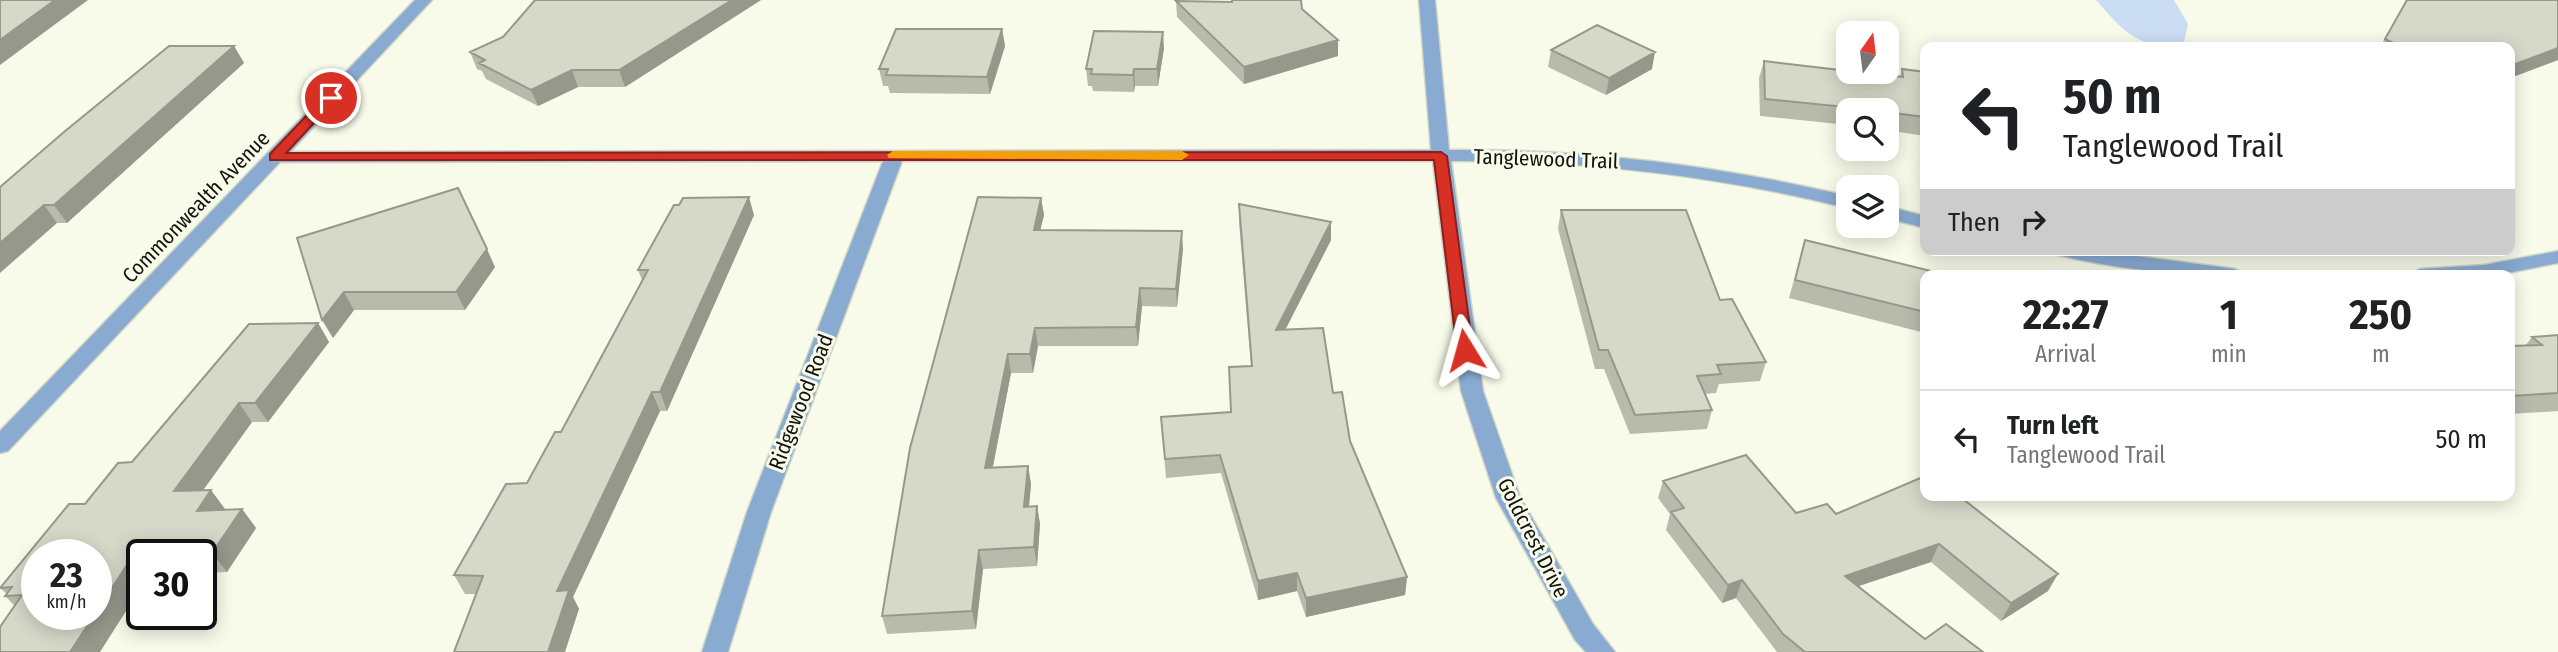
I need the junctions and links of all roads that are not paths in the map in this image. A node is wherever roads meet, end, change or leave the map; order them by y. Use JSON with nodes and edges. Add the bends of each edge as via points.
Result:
{"nodes":[{"id":1,"x":424,"y":0,"type":"edge"},
{"id":2,"x":1427,"y":0,"type":"edge"},
{"id":3,"x":895,"y":155,"type":"junction"},
{"id":4,"x":1441,"y":156,"type":"junction"},
{"id":5,"x":274,"y":157,"type":"junction"},
{"id":6,"x":1836,"y":199,"type":"edge"},
{"id":7,"x":1899,"y":215,"type":"edge"},
{"id":8,"x":1920,"y":221,"type":"edge"},
{"id":9,"x":2090,"y":256,"type":"edge"},
{"id":10,"x":2558,"y":257,"type":"edge"},
{"id":11,"x":2193,"y":270,"type":"edge"},
{"id":12,"x":2489,"y":270,"type":"edge"},
{"id":13,"x":0,"y":445,"type":"edge"},
{"id":14,"x":715,"y":652,"type":"edge"},
{"id":15,"x":1602,"y":652,"type":"edge"}],
"edges":[{"from":1,"to":5,"type":"street","name":"Commonwealth Avenue"},
{"from":2,"to":4,"type":"street","name":"Goldcrest Drive"},
{"from":3,"to":4,"type":"street","name":"Tanglewood Trail"},
{"from":3,"to":5,"type":"street","name":"Tanglewood Trail"},
{"from":3,"to":14,"type":"street","name":"Ridgewood Road","via":[[759,512]]},
{"from":4,"to":6,"type":"street","name":"Tanglewood Trail","via":[[1524,155],[1658,165]]},
{"from":4,"to":15,"type":"street","name":"Goldcrest Drive","via":[[1472,391],[1508,498],[1584,632]]},
{"from":5,"to":13,"type":"street","name":"Commonwealth Avenue"},
{"from":7,"to":8,"type":"street"},
{"from":9,"to":11,"type":"street"},
{"from":10,"to":12,"type":"street"}]}
